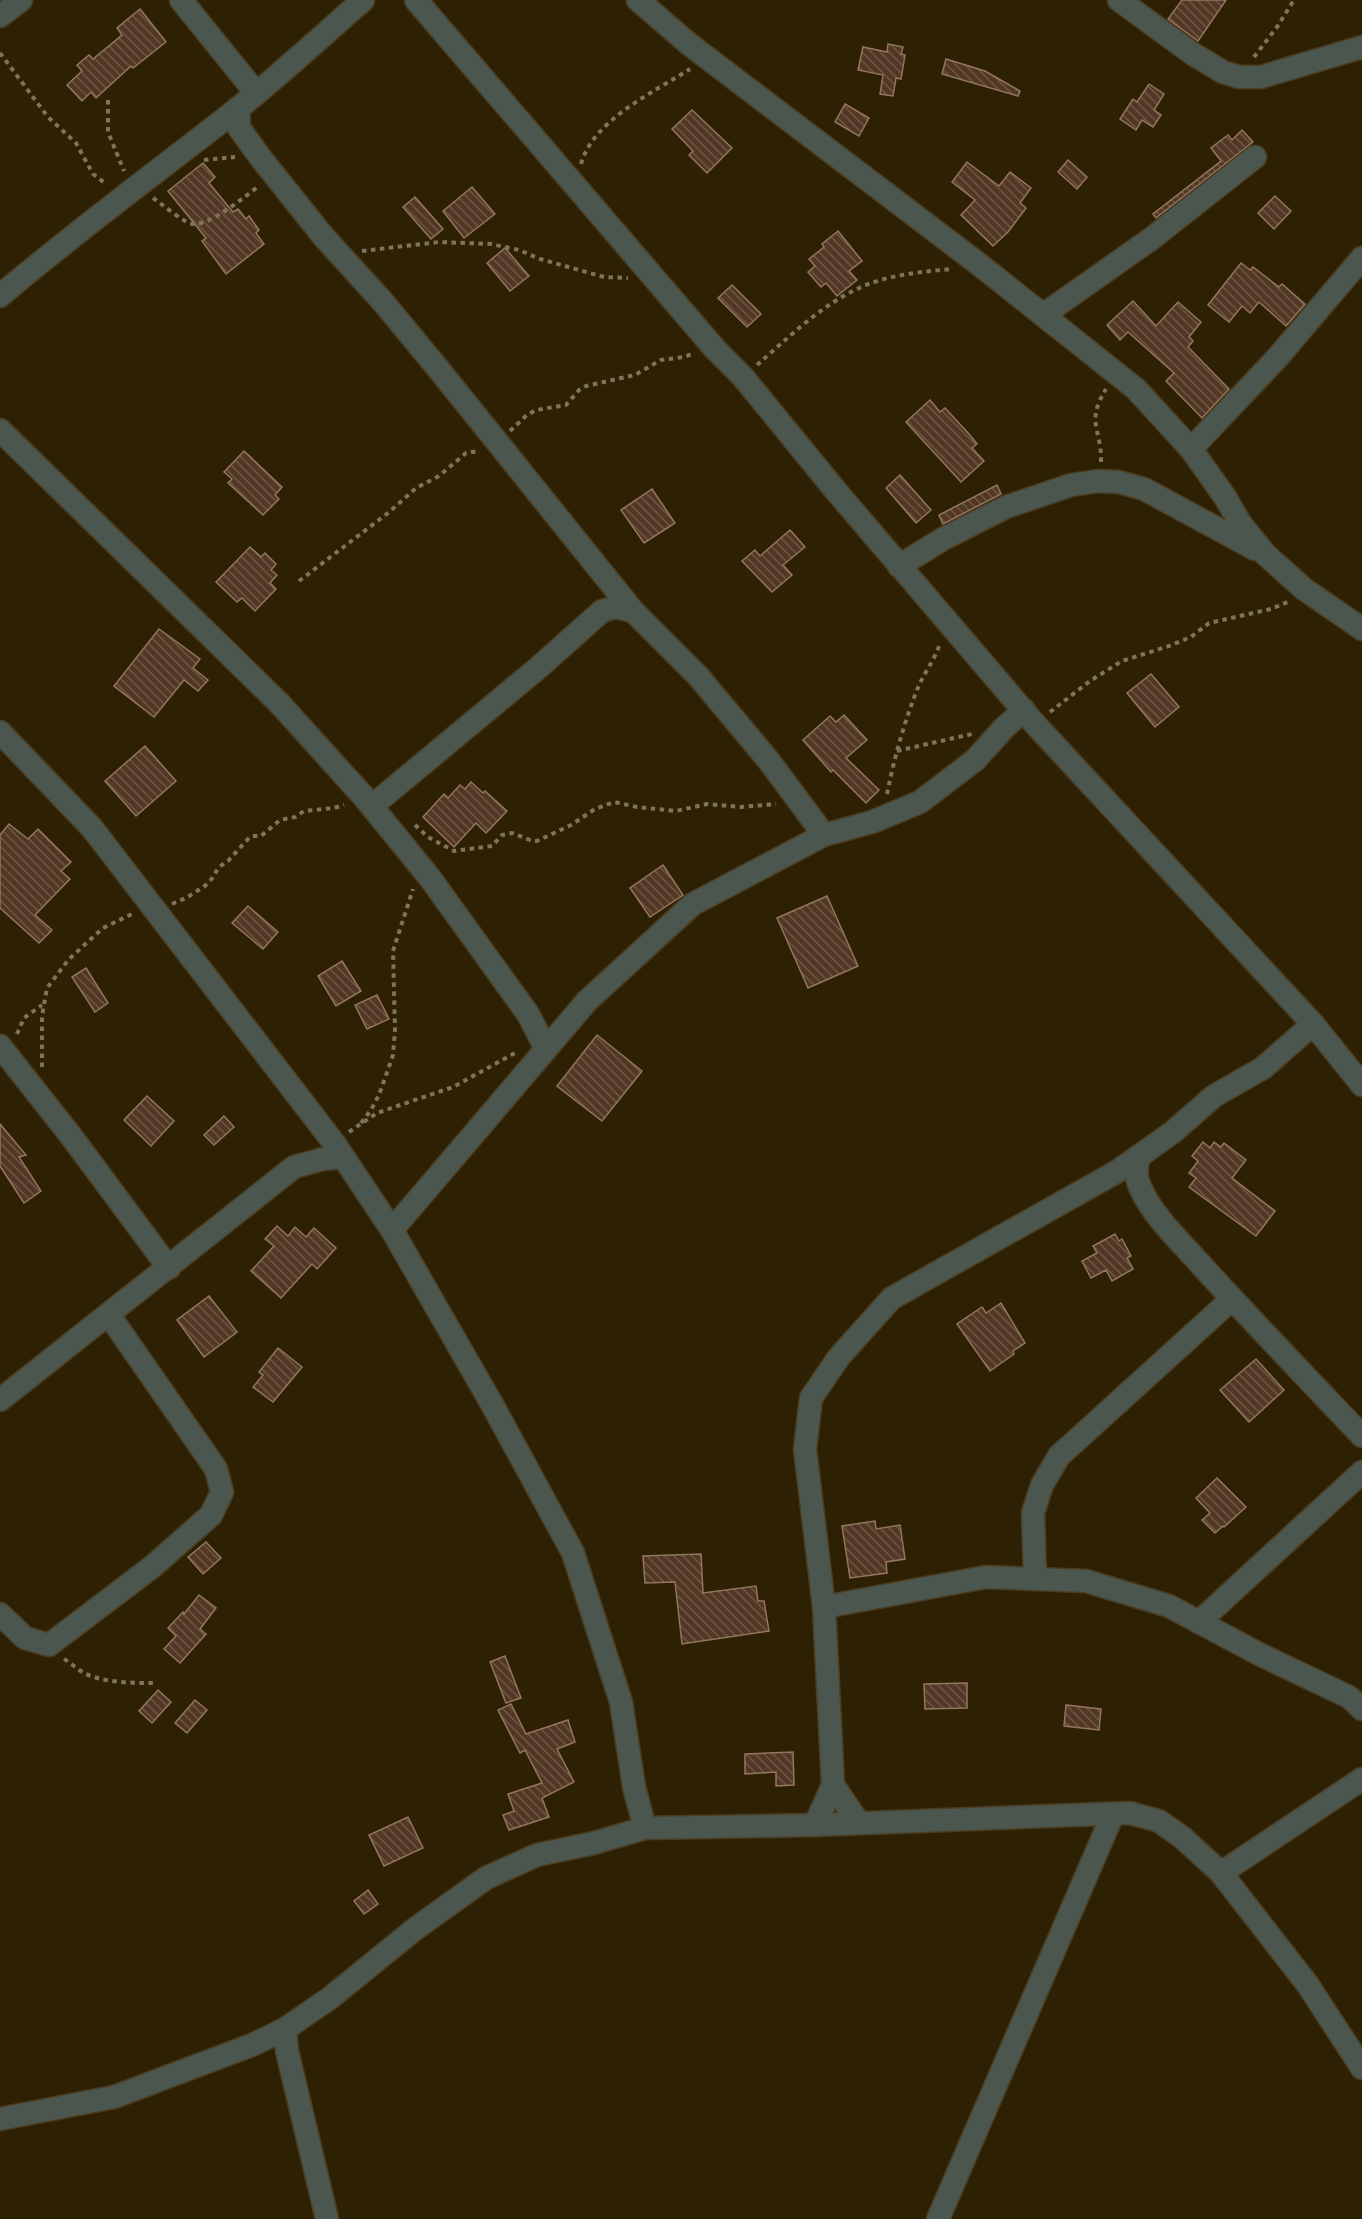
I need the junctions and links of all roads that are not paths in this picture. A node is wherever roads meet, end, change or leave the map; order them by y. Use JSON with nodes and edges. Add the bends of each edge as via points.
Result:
{"nodes":[{"id":1,"x":21,"y":0,"type":"edge"},
{"id":2,"x":181,"y":0,"type":"edge"},
{"id":3,"x":363,"y":0,"type":"edge"},
{"id":4,"x":416,"y":0,"type":"edge"},
{"id":5,"x":639,"y":0,"type":"edge"},
{"id":6,"x":1128,"y":3,"type":"edge"},
{"id":7,"x":0,"y":16,"type":"edge"},
{"id":8,"x":1362,"y":46,"type":"edge"},
{"id":9,"x":256,"y":93,"type":"junction"},
{"id":10,"x":238,"y":108,"type":"junction"},
{"id":11,"x":1255,"y":157,"type":"dead end"},
{"id":12,"x":1362,"y":258,"type":"edge"},
{"id":13,"x":0,"y":296,"type":"edge"},
{"id":14,"x":1042,"y":315,"type":"junction"},
{"id":15,"x":0,"y":430,"type":"edge"},
{"id":16,"x":1191,"y":449,"type":"junction"},
{"id":17,"x":1265,"y":554,"type":"junction"},
{"id":18,"x":900,"y":566,"type":"junction"},
{"id":19,"x":633,"y":611,"type":"junction"},
{"id":20,"x":1362,"y":629,"type":"edge"},
{"id":21,"x":1029,"y":717,"type":"junction"},
{"id":22,"x":0,"y":732,"type":"edge"},
{"id":23,"x":368,"y":802,"type":"junction"},
{"id":24,"x":824,"y":835,"type":"junction"},
{"id":25,"x":1313,"y":1024,"type":"junction"},
{"id":26,"x":543,"y":1044,"type":"junction"},
{"id":27,"x":3,"y":1049,"type":"edge"},
{"id":28,"x":1362,"y":1085,"type":"edge"},
{"id":29,"x":339,"y":1150,"type":"junction"},
{"id":30,"x":1139,"y":1156,"type":"junction"},
{"id":31,"x":1093,"y":1185,"type":"junction"},
{"id":32,"x":1149,"y":1203,"type":"junction"},
{"id":33,"x":392,"y":1230,"type":"junction"},
{"id":34,"x":169,"y":1268,"type":"junction"},
{"id":35,"x":1232,"y":1299,"type":"junction"},
{"id":36,"x":108,"y":1315,"type":"junction"},
{"id":37,"x":0,"y":1380,"type":"edge"},
{"id":38,"x":24,"y":1383,"type":"junction"},
{"id":39,"x":0,"y":1400,"type":"edge"},
{"id":40,"x":1362,"y":1436,"type":"edge"},
{"id":41,"x":1362,"y":1472,"type":"edge"},
{"id":42,"x":1035,"y":1580,"type":"junction"},
{"id":43,"x":824,"y":1607,"type":"junction"},
{"id":44,"x":0,"y":1614,"type":"edge"},
{"id":45,"x":1199,"y":1622,"type":"junction"},
{"id":46,"x":1362,"y":1709,"type":"edge"},
{"id":47,"x":1362,"y":1779,"type":"edge"},
{"id":48,"x":833,"y":1785,"type":"junction"},
{"id":49,"x":1113,"y":1814,"type":"junction"},
{"id":50,"x":859,"y":1823,"type":"junction"},
{"id":51,"x":815,"y":1825,"type":"junction"},
{"id":52,"x":645,"y":1828,"type":"junction"},
{"id":53,"x":1221,"y":1873,"type":"junction"},
{"id":54,"x":285,"y":2029,"type":"junction"},
{"id":55,"x":1358,"y":2053,"type":"edge"},
{"id":56,"x":0,"y":2119,"type":"edge"},
{"id":57,"x":327,"y":2219,"type":"edge"},
{"id":58,"x":938,"y":2219,"type":"edge"}],
"edges":[{"from":1,"to":7,"type":"street"},
{"from":2,"to":9,"type":"street"},
{"from":3,"to":9,"type":"street"},
{"from":4,"to":18,"type":"street","via":[[743,377]]},
{"from":5,"to":14,"type":"street","via":[[707,58]]},
{"from":6,"to":8,"type":"street","via":[[1193,54],[1239,77],[1261,77]]},
{"from":9,"to":10,"type":"street"},
{"from":10,"to":13,"type":"street","via":[[48,254]]},
{"from":10,"to":19,"type":"street","via":[[239,128],[260,157]]},
{"from":11,"to":14,"type":"street","via":[[1151,239]]},
{"from":12,"to":16,"type":"street","via":[[1278,357]]},
{"from":14,"to":16,"type":"street","via":[[1136,389]]},
{"from":15,"to":23,"type":"street","via":[[279,703]]},
{"from":16,"to":17,"type":"street"},
{"from":17,"to":18,"type":"street","via":[[1144,489],[1098,481],[1071,485],[1006,507]]},
{"from":17,"to":20,"type":"street","via":[[1304,589]]},
{"from":18,"to":21,"type":"street"},
{"from":19,"to":23,"type":"street","via":[[616,607],[602,611],[538,668]]},
{"from":19,"to":24,"type":"street","via":[[698,676]]},
{"from":21,"to":24,"type":"street","via":[[1005,727],[975,760],[920,802],[872,822]]},
{"from":21,"to":25,"type":"street"},
{"from":22,"to":29,"type":"street","via":[[92,828]]},
{"from":23,"to":26,"type":"street","via":[[421,867],[528,1014]]},
{"from":24,"to":26,"type":"street","via":[[693,904]]},
{"from":25,"to":28,"type":"street"},
{"from":25,"to":30,"type":"street","via":[[1263,1068],[1214,1096]]},
{"from":26,"to":33,"type":"street"},
{"from":27,"to":34,"type":"street"},
{"from":29,"to":33,"type":"street"},
{"from":29,"to":34,"type":"street","via":[[294,1167]]},
{"from":30,"to":31,"type":"street"},
{"from":30,"to":32,"type":"street","via":[[1136,1172]]},
{"from":31,"to":32,"type":"street","via":[[1122,1186]]},
{"from":31,"to":43,"type":"street","via":[[892,1298],[839,1357],[811,1398],[805,1449]]},
{"from":32,"to":35,"type":"street"},
{"from":33,"to":52,"type":"street","via":[[573,1553],[621,1702],[634,1787]]},
{"from":34,"to":36,"type":"street"},
{"from":35,"to":40,"type":"street"},
{"from":35,"to":42,"type":"street","via":[[1059,1456],[1042,1485],[1033,1513]]},
{"from":36,"to":38,"type":"street"},
{"from":36,"to":44,"type":"street","via":[[216,1469],[222,1492],[212,1515],[152,1567],[49,1645],[25,1638]]},
{"from":37,"to":38,"type":"street"},
{"from":38,"to":39,"type":"street"},
{"from":41,"to":45,"type":"street"},
{"from":42,"to":43,"type":"street","via":[[986,1578]]},
{"from":42,"to":45,"type":"street","via":[[1086,1581],[1169,1606]]},
{"from":43,"to":48,"type":"street"},
{"from":45,"to":46,"type":"street","via":[[1349,1697]]},
{"from":47,"to":53,"type":"street"},
{"from":48,"to":50,"type":"street"},
{"from":48,"to":51,"type":"street"},
{"from":49,"to":50,"type":"street"},
{"from":49,"to":53,"type":"street","via":[[1130,1813],[1159,1821]]},
{"from":49,"to":58,"type":"street"},
{"from":50,"to":51,"type":"street"},
{"from":51,"to":52,"type":"street"},
{"from":52,"to":54,"type":"street","via":[[537,1855],[486,1878]]},
{"from":53,"to":55,"type":"street"},
{"from":54,"to":56,"type":"street","via":[[114,2097]]},
{"from":54,"to":57,"type":"street"}]}
